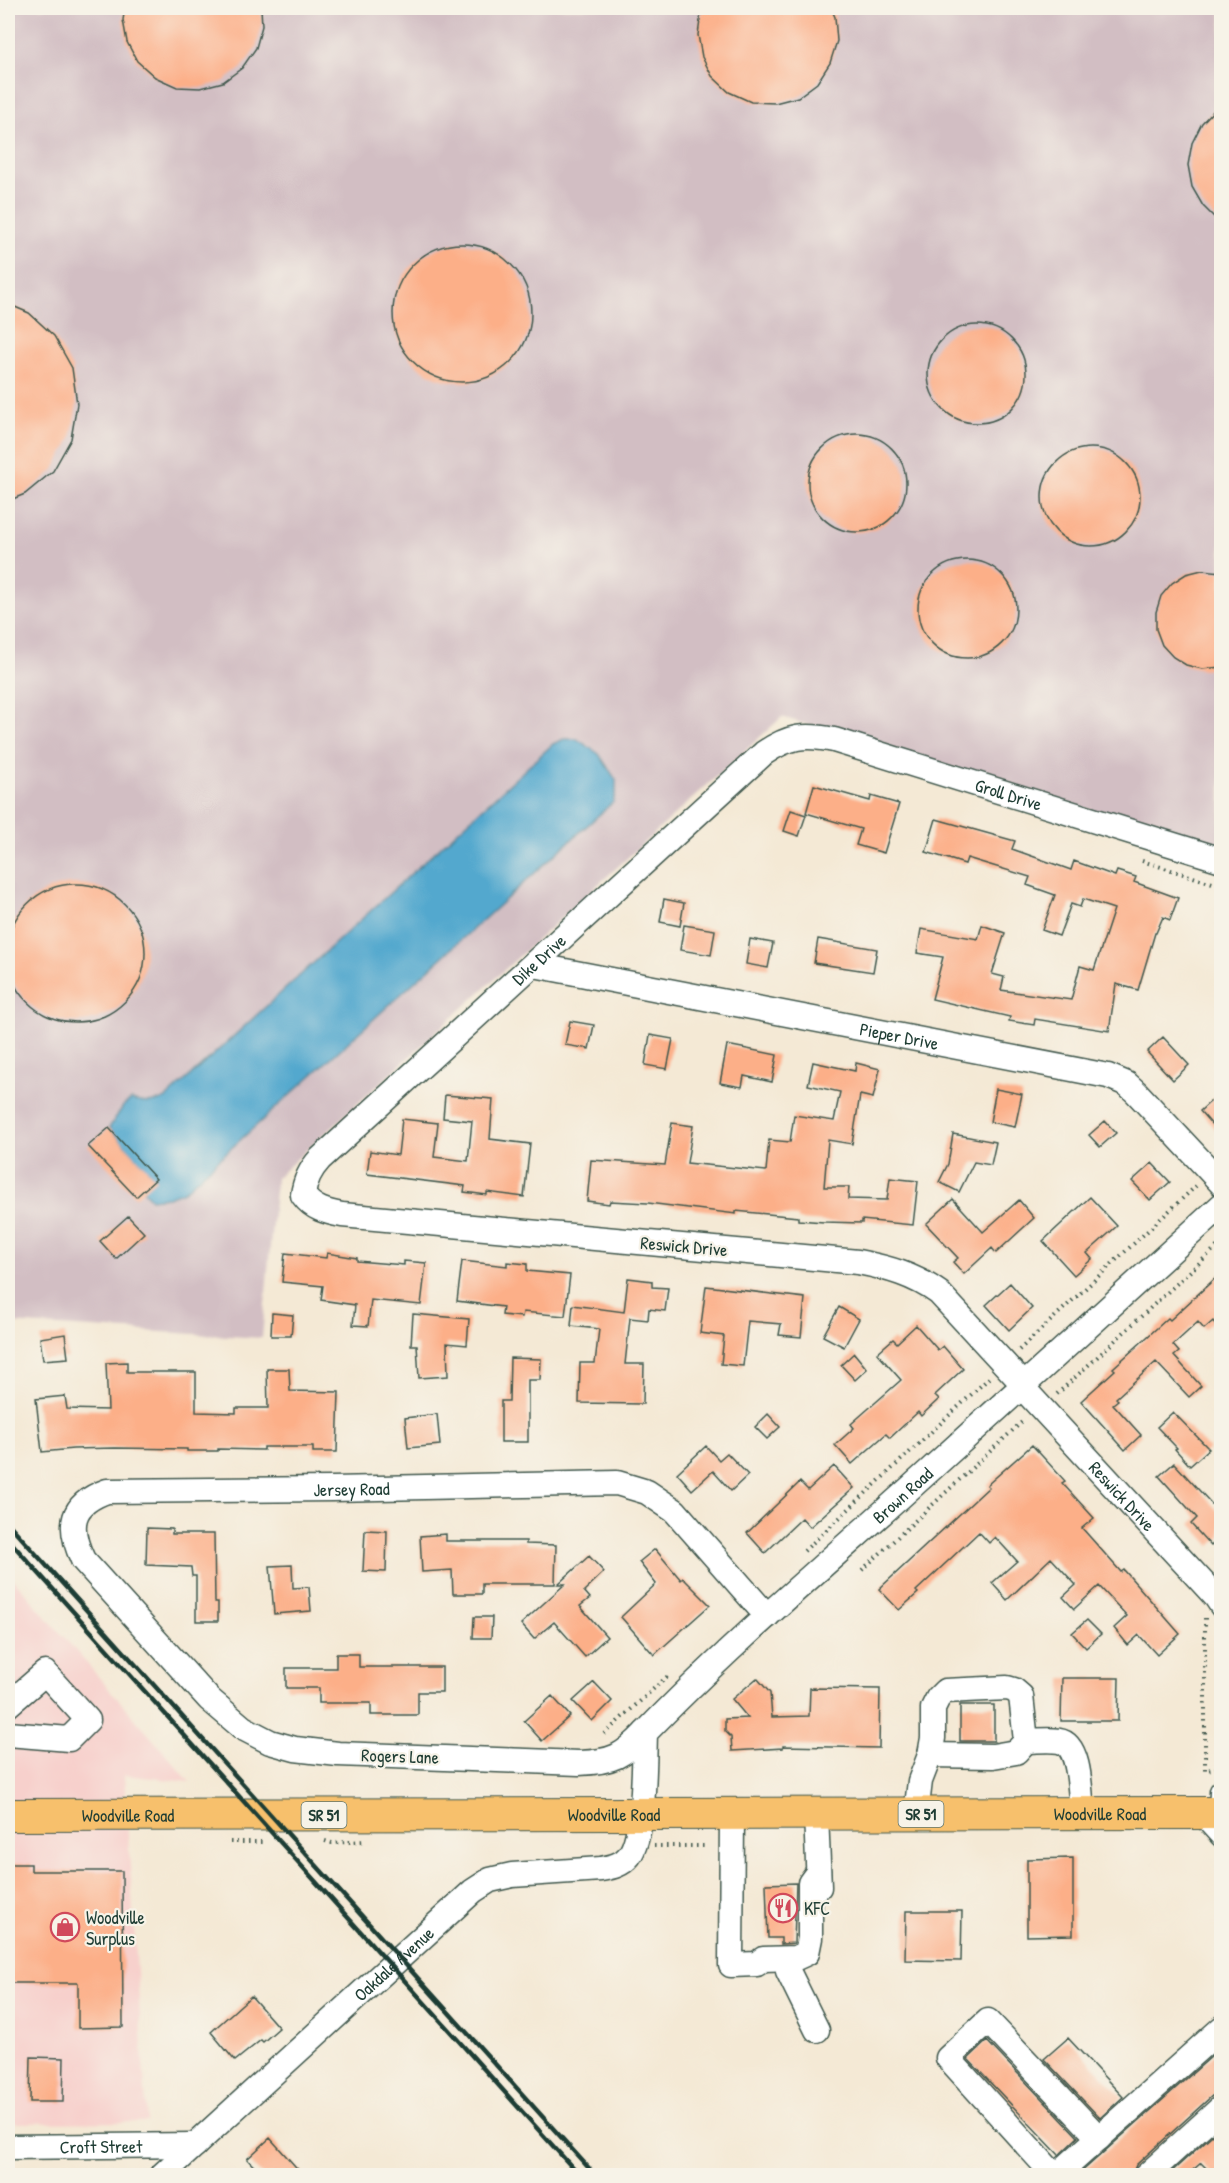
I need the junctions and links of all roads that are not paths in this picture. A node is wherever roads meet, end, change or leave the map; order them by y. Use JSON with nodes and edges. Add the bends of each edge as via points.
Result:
{"nodes":[{"id":1,"x":794,"y":738,"type":"joint"},
{"id":2,"x":1221,"y":860,"type":"edge"},
{"id":3,"x":534,"y":965,"type":"junction"},
{"id":4,"x":1216,"y":1178,"type":"edge"},
{"id":5,"x":303,"y":1195,"type":"joint"},
{"id":6,"x":1221,"y":1205,"type":"edge"},
{"id":7,"x":1024,"y":1387,"type":"junction"},
{"id":8,"x":1213,"y":1609,"type":"edge"},
{"id":9,"x":767,"y":1616,"type":"junction"},
{"id":10,"x":175,"y":1662,"type":"joint"},
{"id":11,"x":8,"y":1705,"type":"edge"},
{"id":12,"x":645,"y":1732,"type":"junction"},
{"id":13,"x":8,"y":1734,"type":"edge"},
{"id":14,"x":1026,"y":1741,"type":"junction"},
{"id":15,"x":930,"y":1755,"type":"junction"},
{"id":16,"x":1082,"y":1813,"type":"junction"},
{"id":17,"x":1217,"y":1813,"type":"edge"},
{"id":18,"x":732,"y":1814,"type":"junction"},
{"id":19,"x":816,"y":1814,"type":"junction"},
{"id":20,"x":916,"y":1814,"type":"junction"},
{"id":21,"x":8,"y":1815,"type":"edge"},
{"id":22,"x":641,"y":1815,"type":"junction"},
{"id":23,"x":818,"y":1872,"type":"junction"},
{"id":24,"x":757,"y":1964,"type":"junction"},
{"id":25,"x":788,"y":1971,"type":"junction"},
{"id":26,"x":817,"y":2030,"type":"dead end"},
{"id":27,"x":1219,"y":2034,"type":"edge"},
{"id":28,"x":1221,"y":2107,"type":"edge"},
{"id":29,"x":1099,"y":2138,"type":"junction"},
{"id":30,"x":195,"y":2145,"type":"junction"},
{"id":31,"x":8,"y":2146,"type":"edge"},
{"id":32,"x":161,"y":2175,"type":"edge"},
{"id":33,"x":1056,"y":2175,"type":"edge"},
{"id":34,"x":1146,"y":2175,"type":"edge"}],
"edges":[{"from":1,"to":2,"type":"street","name":"Groll Drive","via":[[834,740]]},
{"from":1,"to":3,"type":"street","name":"Dike Drive","via":[[764,753]]},
{"from":3,"to":4,"type":"street","name":"Pieper Drive","via":[[1108,1076],[1136,1092]]},
{"from":3,"to":5,"type":"street","name":"Dike Drive","via":[[320,1159],[310,1170]]},
{"from":5,"to":7,"type":"street","name":"Reswick Drive","via":[[318,1209],[342,1215],[886,1267],[939,1293]]},
{"from":6,"to":7,"type":"street","name":"Brown Road"},
{"from":7,"to":8,"type":"street","name":"Reswick Drive","via":[[1216,1597]]},
{"from":7,"to":9,"type":"street","name":"Brown Road"},
{"from":9,"to":10,"type":"street","name":"Jersey Road","via":[[675,1511],[647,1492],[617,1483],[134,1489],[94,1495],[77,1511],[77,1548],[83,1560]]},
{"from":9,"to":12,"type":"street","name":"Brown Road"},
{"from":10,"to":12,"type":"street","name":"Rogers Lane","via":[[243,1728],[295,1749],[338,1754],[599,1763],[628,1751]]},
{"from":11,"to":13,"type":"street","via":[[45,1672],[88,1720],[69,1738]]},
{"from":12,"to":22,"type":"street"},
{"from":14,"to":15,"type":"street","via":[[1016,1752],[993,1756]]},
{"from":14,"to":15,"type":"street","via":[[1021,1696],[1014,1690],[945,1690],[933,1708]]},
{"from":14,"to":16,"type":"street","via":[[1061,1740],[1070,1746],[1075,1755]]},
{"from":15,"to":20,"type":"street","via":[[920,1781]]},
{"from":16,"to":17,"type":"main road","name":"Woodville Road","number":"SR 51"},
{"from":16,"to":20,"type":"main road","name":"Woodville Road","number":"SR 51"},
{"from":18,"to":19,"type":"main road","name":"Woodville Road","number":"SR 51"},
{"from":18,"to":22,"type":"main road","name":"Woodville Road","number":"SR 51"},
{"from":18,"to":24,"type":"street","via":[[730,1965]]},
{"from":19,"to":20,"type":"main road","name":"Woodville Road","number":"SR 51"},
{"from":19,"to":23,"type":"street"},
{"from":21,"to":22,"type":"main road","name":"Woodville Road","number":"SR 51"},
{"from":22,"to":30,"type":"street","name":"Oakdale Avenue","via":[[630,1854],[613,1867],[512,1875],[490,1880],[472,1891]]},
{"from":23,"to":24,"type":"street","via":[[810,1883],[807,1953],[796,1958],[762,1959]]},
{"from":23,"to":25,"type":"street","via":[[820,1948],[814,1961],[800,1970]]},
{"from":24,"to":25,"type":"street","via":[[762,1969]]},
{"from":25,"to":26,"type":"street"},
{"from":27,"to":29,"type":"street"},
{"from":28,"to":34,"type":"street"},
{"from":29,"to":33,"type":"street"},
{"from":29,"to":33,"type":"street","via":[[988,2021],[948,2058]]},
{"from":30,"to":31,"type":"street","name":"Croft Street"},
{"from":30,"to":32,"type":"street","name":"Oakdale Avenue"}]}
